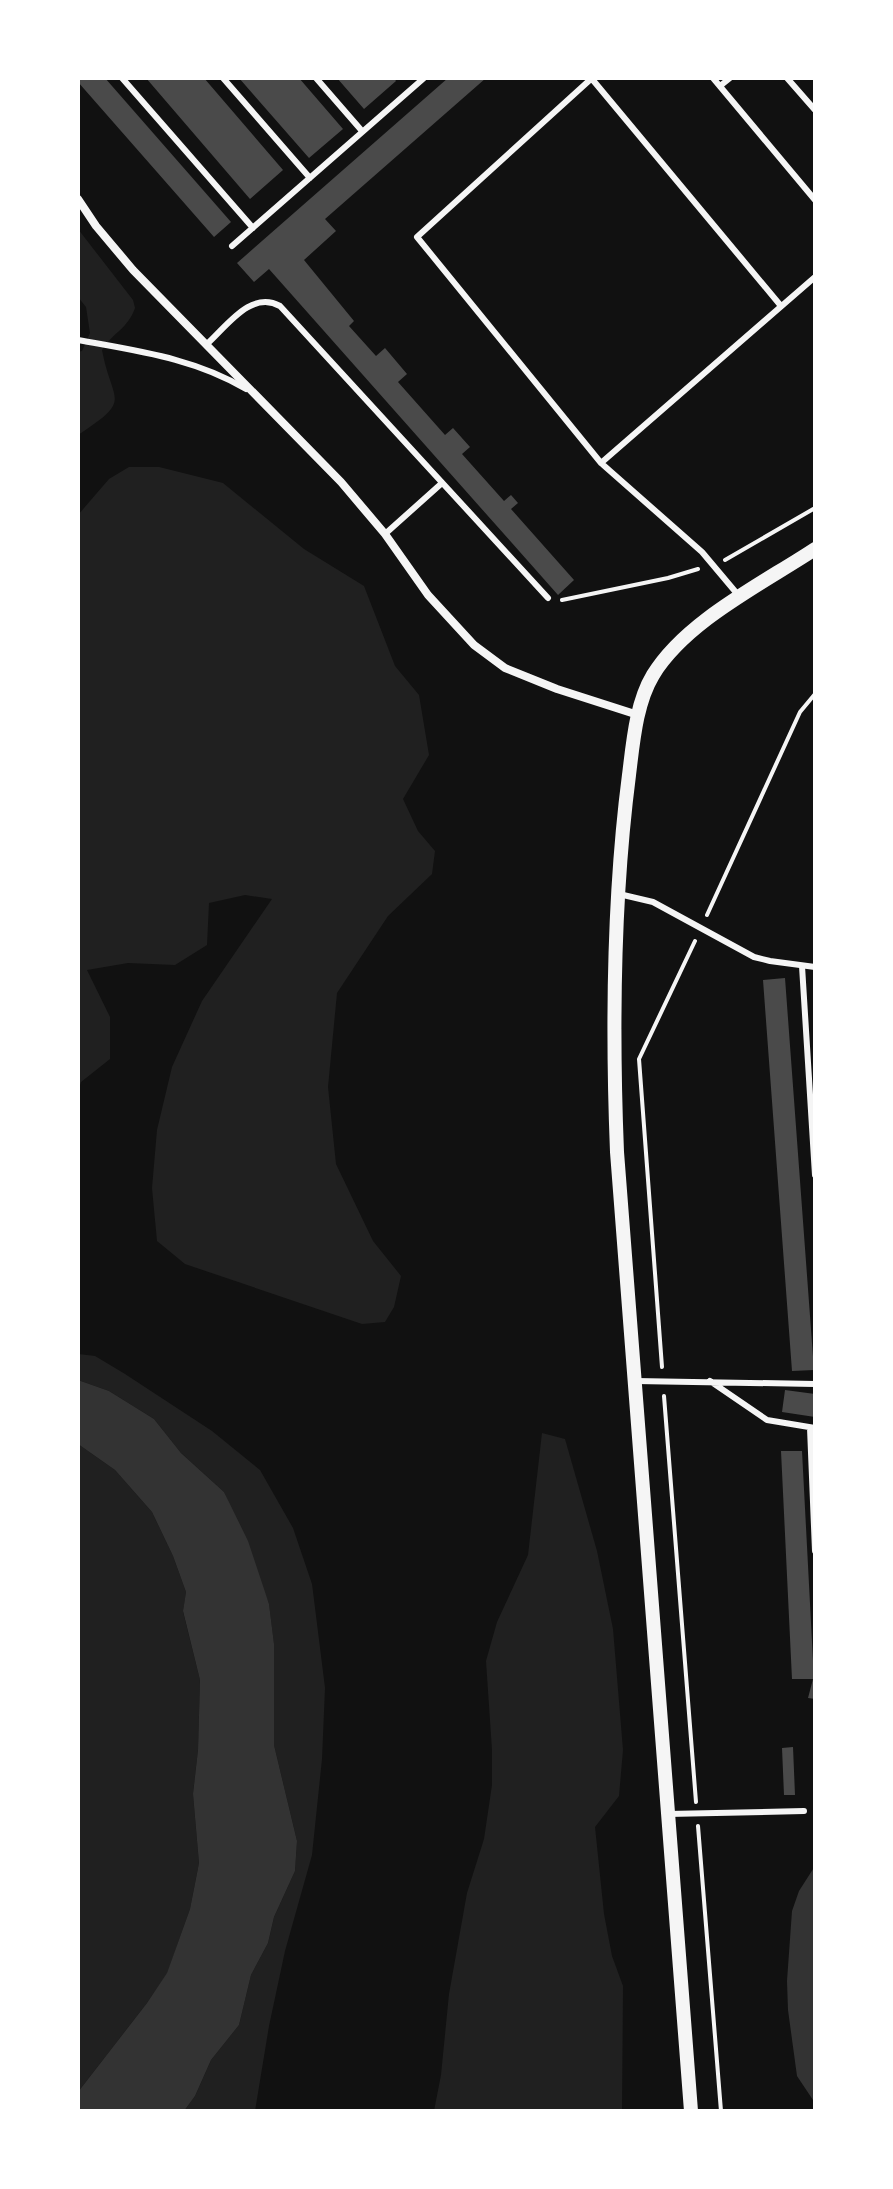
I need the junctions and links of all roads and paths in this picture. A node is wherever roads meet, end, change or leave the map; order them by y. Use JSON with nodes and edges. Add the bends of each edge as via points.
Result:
{"nodes":[{"id":1,"x":122,"y":78,"type":"edge"},
{"id":2,"x":223,"y":78,"type":"edge"},
{"id":3,"x":316,"y":78,"type":"edge"},
{"id":4,"x":592,"y":78,"type":"edge"},
{"id":5,"x":713,"y":78,"type":"edge"},
{"id":6,"x":730,"y":78,"type":"edge"},
{"id":7,"x":787,"y":78,"type":"edge"},
{"id":8,"x":420,"y":79,"type":"edge"},
{"id":9,"x":720,"y":86,"type":"junction"},
{"id":10,"x":815,"y":110,"type":"edge"},
{"id":11,"x":362,"y":131,"type":"junction"},
{"id":12,"x":310,"y":178,"type":"junction"},
{"id":13,"x":78,"y":199,"type":"edge"},
{"id":14,"x":815,"y":200,"type":"edge"},
{"id":15,"x":253,"y":228,"type":"junction"},
{"id":16,"x":232,"y":246,"type":"dead end"},
{"id":17,"x":815,"y":277,"type":"edge"},
{"id":18,"x":781,"y":306,"type":"junction"},
{"id":19,"x":78,"y":340,"type":"edge"},
{"id":20,"x":207,"y":344,"type":"junction"},
{"id":21,"x":256,"y":395,"type":"junction"},
{"id":22,"x":601,"y":463,"type":"junction"},
{"id":23,"x":442,"y":483,"type":"junction"},
{"id":24,"x":815,"y":508,"type":"edge"},
{"id":25,"x":385,"y":534,"type":"junction"},
{"id":26,"x":815,"y":549,"type":"edge"},
{"id":27,"x":713,"y":565,"type":"junction"},
{"id":28,"x":548,"y":598,"type":"joint"},
{"id":29,"x":740,"y":598,"type":"junction"},
{"id":30,"x":639,"y":715,"type":"junction"},
{"id":31,"x":619,"y":894,"type":"junction"},
{"id":32,"x":802,"y":966,"type":"junction"},
{"id":33,"x":815,"y":967,"type":"edge"},
{"id":34,"x":815,"y":1175,"type":"edge"},
{"id":35,"x":633,"y":1381,"type":"junction"},
{"id":36,"x":710,"y":1381,"type":"junction"},
{"id":37,"x":815,"y":1384,"type":"edge"},
{"id":38,"x":812,"y":1428,"type":"edge"},
{"id":39,"x":814,"y":1520,"type":"edge"},
{"id":40,"x":815,"y":1551,"type":"edge"},
{"id":41,"x":804,"y":1811,"type":"dead end"},
{"id":42,"x":668,"y":1814,"type":"junction"},
{"id":43,"x":691,"y":2111,"type":"edge"}],
"edges":[{"from":1,"to":15,"type":"lane"},
{"from":2,"to":12,"type":"lane"},
{"from":3,"to":11,"type":"lane"},
{"from":4,"to":18,"type":"lane"},
{"from":4,"to":22,"type":"lane","via":[[417,237]]},
{"from":5,"to":9,"type":"lane"},
{"from":6,"to":9,"type":"lane"},
{"from":7,"to":10,"type":"lane"},
{"from":8,"to":11,"type":"lane"},
{"from":9,"to":14,"type":"lane"},
{"from":11,"to":12,"type":"lane"},
{"from":12,"to":15,"type":"lane"},
{"from":13,"to":20,"type":"street","via":[[125,260]]},
{"from":15,"to":16,"type":"lane"},
{"from":17,"to":18,"type":"lane"},
{"from":18,"to":22,"type":"lane"},
{"from":19,"to":21,"type":"lane","via":[[184,360]]},
{"from":20,"to":21,"type":"street"},
{"from":20,"to":23,"type":"lane","via":[[250,305],[270,301],[280,306]]},
{"from":21,"to":25,"type":"street"},
{"from":22,"to":27,"type":"lane"},
{"from":23,"to":25,"type":"lane"},
{"from":23,"to":28,"type":"lane"},
{"from":24,"to":27,"type":"path"},
{"from":25,"to":30,"type":"street","via":[[428,595],[474,645],[505,668]]},
{"from":26,"to":29,"type":"street"},
{"from":27,"to":28,"type":"path","via":[[564,600]]},
{"from":27,"to":29,"type":"lane"},
{"from":29,"to":30,"type":"street","via":[[687,634],[669,654],[651,678]]},
{"from":30,"to":31,"type":"street"},
{"from":31,"to":32,"type":"lane","via":[[653,902],[754,957]]},
{"from":31,"to":35,"type":"street","via":[[614,1084]]},
{"from":32,"to":33,"type":"lane"},
{"from":32,"to":34,"type":"lane"},
{"from":35,"to":36,"type":"lane"},
{"from":35,"to":42,"type":"street"},
{"from":36,"to":37,"type":"lane"},
{"from":36,"to":38,"type":"lane","via":[[767,1420]]},
{"from":38,"to":39,"type":"lane"},
{"from":39,"to":40,"type":"lane"},
{"from":41,"to":42,"type":"lane"},
{"from":42,"to":43,"type":"street"}]}
